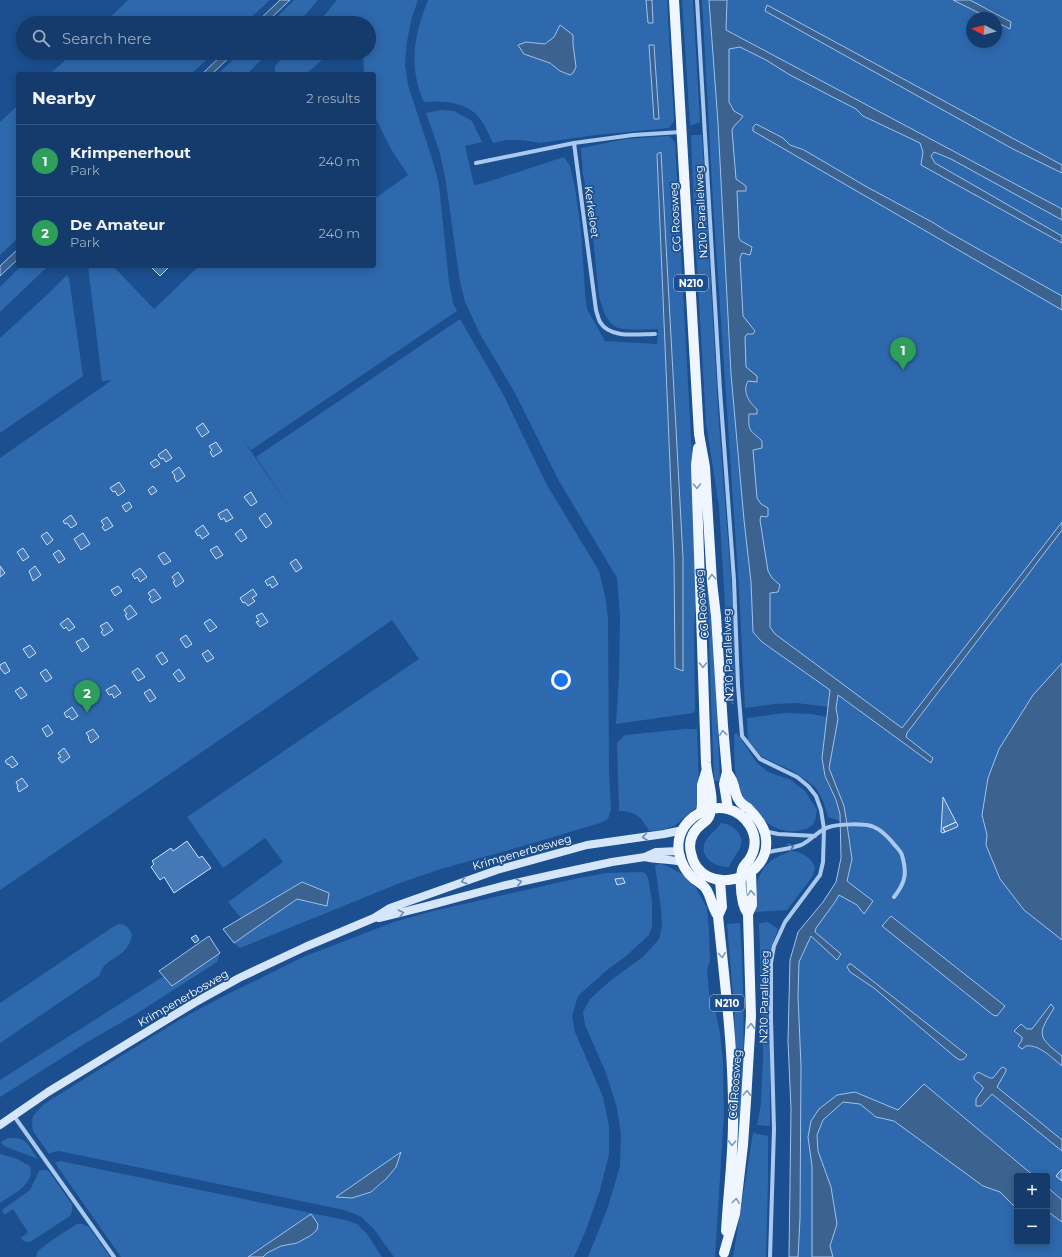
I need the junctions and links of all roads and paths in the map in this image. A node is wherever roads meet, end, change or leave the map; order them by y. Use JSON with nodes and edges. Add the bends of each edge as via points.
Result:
{"nodes":[{"id":1,"x":674,"y":0,"type":"edge"},
{"id":2,"x":697,"y":0,"type":"edge"},
{"id":3,"x":683,"y":132,"type":"junction"},
{"id":4,"x":574,"y":143,"type":"junction"},
{"id":5,"x":476,"y":163,"type":"dead end"},
{"id":6,"x":655,"y":334,"type":"dead end"},
{"id":7,"x":699,"y":434,"type":"junction"},
{"id":8,"x":706,"y":772,"type":"junction"},
{"id":9,"x":727,"y":772,"type":"junction"},
{"id":10,"x":711,"y":808,"type":"junction"},
{"id":11,"x":728,"y":809,"type":"junction"},
{"id":12,"x":700,"y":812,"type":"junction"},
{"id":13,"x":752,"y":829,"type":"junction"},
{"id":14,"x":824,"y":829,"type":"junction"},
{"id":15,"x":683,"y":830,"type":"junction"},
{"id":16,"x":764,"y":831,"type":"junction"},
{"id":17,"x":816,"y":836,"type":"junction"},
{"id":18,"x":679,"y":851,"type":"junction"},
{"id":19,"x":690,"y":853,"type":"junction"},
{"id":20,"x":764,"y":853,"type":"junction"},
{"id":21,"x":645,"y":857,"type":"junction"},
{"id":22,"x":682,"y":862,"type":"junction"},
{"id":23,"x":752,"y":872,"type":"junction"},
{"id":24,"x":742,"y":877,"type":"junction"},
{"id":25,"x":720,"y":880,"type":"junction"},
{"id":26,"x":894,"y":897,"type":"dead end"},
{"id":27,"x":748,"y":914,"type":"junction"},
{"id":28,"x":718,"y":916,"type":"junction"},
{"id":29,"x":374,"y":918,"type":"junction"},
{"id":30,"x":14,"y":1116,"type":"junction"},
{"id":31,"x":0,"y":1125,"type":"edge"},
{"id":32,"x":724,"y":1255,"type":"edge"},
{"id":33,"x":114,"y":1257,"type":"edge"},
{"id":34,"x":770,"y":1257,"type":"edge"}],
"edges":[{"from":1,"to":3,"type":"main road","name":"CG Roosweg","number":"N210"},
{"from":2,"to":14,"type":"street","name":"N210 Parallelweg","via":[[742,736],[760,759],[797,777],[808,786],[816,796]]},
{"from":3,"to":4,"type":"street","via":[[633,135]]},
{"from":3,"to":7,"type":"main road","name":"CG Roosweg","number":"N210"},
{"from":4,"to":5,"type":"street"},
{"from":4,"to":6,"type":"street","name":"Kerkeloet","via":[[596,310],[600,321],[607,330],[619,334]]},
{"from":7,"to":8,"type":"main road","name":"CG Roosweg","number":"N210","one_way":true,"via":[[696,465]]},
{"from":9,"to":7,"type":"main road","name":"CG Roosweg","number":"N210","one_way":true,"via":[[705,466]]},
{"from":8,"to":10,"type":"main road","name":"CG Roosweg","number":"N210","via":[[710,784]]},
{"from":8,"to":12,"type":"main road","name":"CG Roosweg","number":"N210","via":[[702,785]]},
{"from":9,"to":11,"type":"main road","name":"CG Roosweg","number":"N210","via":[[724,784]]},
{"from":9,"to":16,"type":"main road","name":"CG Roosweg","number":"N210","via":[[738,799],[753,813]]},
{"from":10,"to":11,"type":"main road","number":"N210"},
{"from":10,"to":12,"type":"main road","number":"N210"},
{"from":10,"to":19,"type":"main road","via":[[709,817],[692,837]]},
{"from":11,"to":13,"type":"main road","number":"N210","via":[[742,816]]},
{"from":12,"to":15,"type":"main road","number":"N210"},
{"from":13,"to":16,"type":"main road"},
{"from":13,"to":24,"type":"main road","number":"N210","via":[[756,843],[752,856],[742,869]]},
{"from":14,"to":17,"type":"street"},
{"from":14,"to":26,"type":"street","via":[[830,826],[857,824],[875,827],[888,838],[901,851],[905,867],[901,888]]},
{"from":14,"to":34,"type":"street","name":"N210 Parallelweg","via":[[820,874],[785,922],[774,946],[771,963],[774,1129]]},
{"from":15,"to":18,"type":"main road","number":"N210","via":[[680,835]]},
{"from":15,"to":29,"type":"main road","name":"Krimpenerbosweg","one_way":true,"via":[[587,845],[497,870],[390,908]]},
{"from":16,"to":17,"type":"street"},
{"from":16,"to":20,"type":"main road","number":"N210"},
{"from":20,"to":17,"type":"street","one_way":true,"via":[[802,844]]},
{"from":18,"to":19,"type":"main road"},
{"from":18,"to":21,"type":"main road","name":"Krimpenerbosweg","via":[[656,852]]},
{"from":18,"to":22,"type":"main road","number":"N210"},
{"from":19,"to":25,"type":"main road","via":[[701,872]]},
{"from":20,"to":23,"type":"main road","via":[[762,860]]},
{"from":21,"to":22,"type":"main road","name":"Krimpenerbosweg"},
{"from":29,"to":21,"type":"main road","name":"Krimpenerbosweg","one_way":true,"via":[[509,884]]},
{"from":22,"to":28,"type":"main road","name":"CG Roosweg","number":"N210","via":[[687,871],[705,887]]},
{"from":23,"to":24,"type":"main road"},
{"from":27,"to":23,"type":"main road","name":"CG Roosweg","number":"N210","one_way":true,"via":[[752,905]]},
{"from":24,"to":25,"type":"main road"},
{"from":24,"to":27,"type":"main road","name":"CG Roosweg","number":"N210","via":[[743,905]]},
{"from":25,"to":28,"type":"main road","name":"CG Roosweg","number":"N210","via":[[722,907]]},
{"from":32,"to":27,"type":"main road","name":"CG Roosweg","number":"N210","one_way":true,"via":[[735,1214],[743,1145],[751,1016]]},
{"from":28,"to":32,"type":"main road","name":"CG Roosweg","number":"N210","one_way":true,"via":[[730,1025],[733,1090],[732,1157]]},
{"from":29,"to":30,"type":"main road","name":"Krimpenerbosweg","via":[[239,978],[135,1038]]},
{"from":30,"to":31,"type":"main road","name":"Krimpenerbosweg"},
{"from":30,"to":33,"type":"street"}]}
